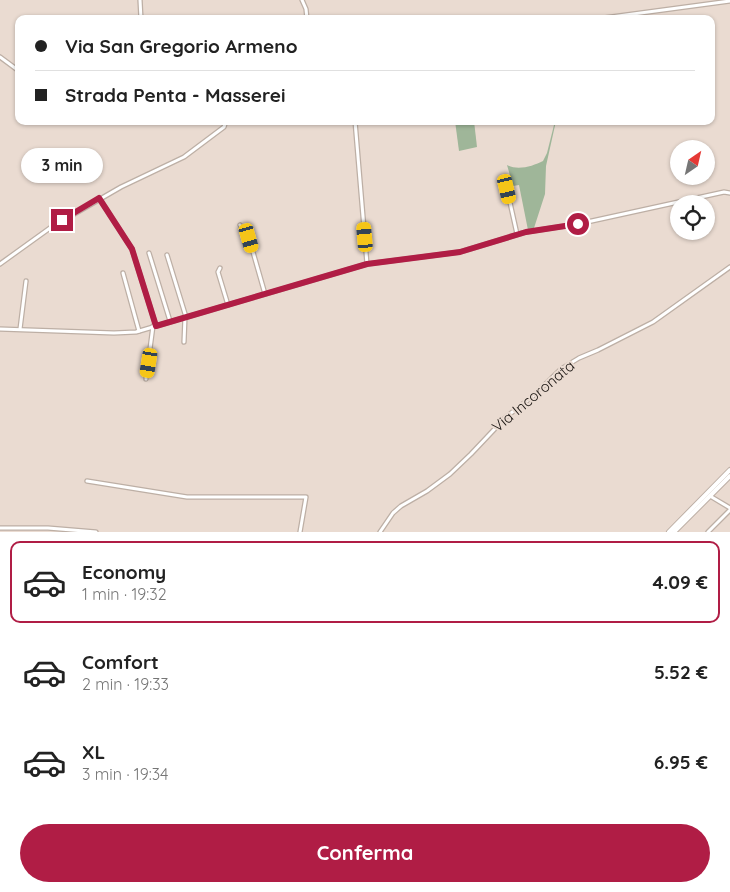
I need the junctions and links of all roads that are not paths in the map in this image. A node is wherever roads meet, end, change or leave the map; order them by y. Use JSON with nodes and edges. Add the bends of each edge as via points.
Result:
{"nodes":[{"id":1,"x":140,"y":0,"type":"edge"},
{"id":2,"x":302,"y":0,"type":"edge"},
{"id":3,"x":730,"y":1,"type":"edge"},
{"id":4,"x":141,"y":15,"type":"edge"},
{"id":5,"x":307,"y":15,"type":"edge"},
{"id":6,"x":626,"y":15,"type":"edge"},
{"id":7,"x":0,"y":57,"type":"edge"},
{"id":8,"x":15,"y":68,"type":"edge"},
{"id":9,"x":225,"y":125,"type":"edge"},
{"id":10,"x":355,"y":125,"type":"edge"},
{"id":11,"x":507,"y":189,"type":"dead end"},
{"id":12,"x":730,"y":193,"type":"edge"},
{"id":13,"x":99,"y":198,"type":"junction"},
{"id":14,"x":240,"y":225,"type":"dead end"},
{"id":15,"x":517,"y":234,"type":"junction"},
{"id":16,"x":149,"y":253,"type":"dead end"},
{"id":17,"x":167,"y":255,"type":"dead end"},
{"id":18,"x":0,"y":264,"type":"edge"},
{"id":19,"x":367,"y":264,"type":"junction"},
{"id":20,"x":730,"y":267,"type":"edge"},
{"id":21,"x":220,"y":268,"type":"dead end"},
{"id":22,"x":123,"y":273,"type":"dead end"},
{"id":23,"x":26,"y":280,"type":"dead end"},
{"id":24,"x":265,"y":294,"type":"junction"},
{"id":25,"x":228,"y":304,"type":"junction"},
{"id":26,"x":186,"y":317,"type":"junction"},
{"id":27,"x":170,"y":321,"type":"junction"},
{"id":28,"x":154,"y":326,"type":"junction"},
{"id":29,"x":0,"y":329,"type":"edge"},
{"id":30,"x":20,"y":329,"type":"junction"},
{"id":31,"x":139,"y":330,"type":"junction"},
{"id":32,"x":184,"y":342,"type":"dead end"},
{"id":33,"x":146,"y":379,"type":"dead end"},
{"id":34,"x":730,"y":470,"type":"edge"},
{"id":35,"x":730,"y":476,"type":"edge"},
{"id":36,"x":87,"y":481,"type":"dead end"},
{"id":37,"x":710,"y":496,"type":"junction"},
{"id":38,"x":730,"y":509,"type":"edge"},
{"id":39,"x":0,"y":528,"type":"edge"},
{"id":40,"x":96,"y":532,"type":"edge"},
{"id":41,"x":300,"y":532,"type":"edge"},
{"id":42,"x":380,"y":532,"type":"edge"},
{"id":43,"x":669,"y":532,"type":"edge"},
{"id":44,"x":674,"y":532,"type":"edge"},
{"id":45,"x":708,"y":532,"type":"edge"}],
"edges":[{"from":1,"to":4,"type":"street"},
{"from":2,"to":5,"type":"street"},
{"from":3,"to":6,"type":"street"},
{"from":7,"to":8,"type":"street"},
{"from":9,"to":13,"type":"street","via":[[184,156]]},
{"from":10,"to":19,"type":"street"},
{"from":11,"to":15,"type":"street"},
{"from":12,"to":15,"type":"street"},
{"from":13,"to":18,"type":"street"},
{"from":13,"to":28,"type":"street","via":[[132,249]]},
{"from":14,"to":24,"type":"street","via":[[249,238]]},
{"from":15,"to":19,"type":"street","via":[[460,252]]},
{"from":16,"to":27,"type":"street"},
{"from":17,"to":26,"type":"street"},
{"from":19,"to":24,"type":"street"},
{"from":20,"to":42,"type":"street","name":"Via Incoronata","via":[[653,322],[561,370],[515,408],[450,474],[393,513]]},
{"from":21,"to":25,"type":"street","via":[[218,272]]},
{"from":22,"to":31,"type":"street"},
{"from":23,"to":30,"type":"street"},
{"from":24,"to":25,"type":"street"},
{"from":25,"to":26,"type":"street"},
{"from":26,"to":27,"type":"street"},
{"from":26,"to":32,"type":"street"},
{"from":27,"to":28,"type":"street"},
{"from":28,"to":31,"type":"street"},
{"from":28,"to":33,"type":"street"},
{"from":29,"to":30,"type":"street"},
{"from":30,"to":31,"type":"street","via":[[114,333]]},
{"from":34,"to":43,"type":"main road"},
{"from":35,"to":37,"type":"main road"},
{"from":36,"to":41,"type":"street","via":[[187,497],[306,497]]},
{"from":37,"to":38,"type":"street"},
{"from":37,"to":44,"type":"main road"},
{"from":38,"to":45,"type":"street"},
{"from":39,"to":40,"type":"street"}]}
